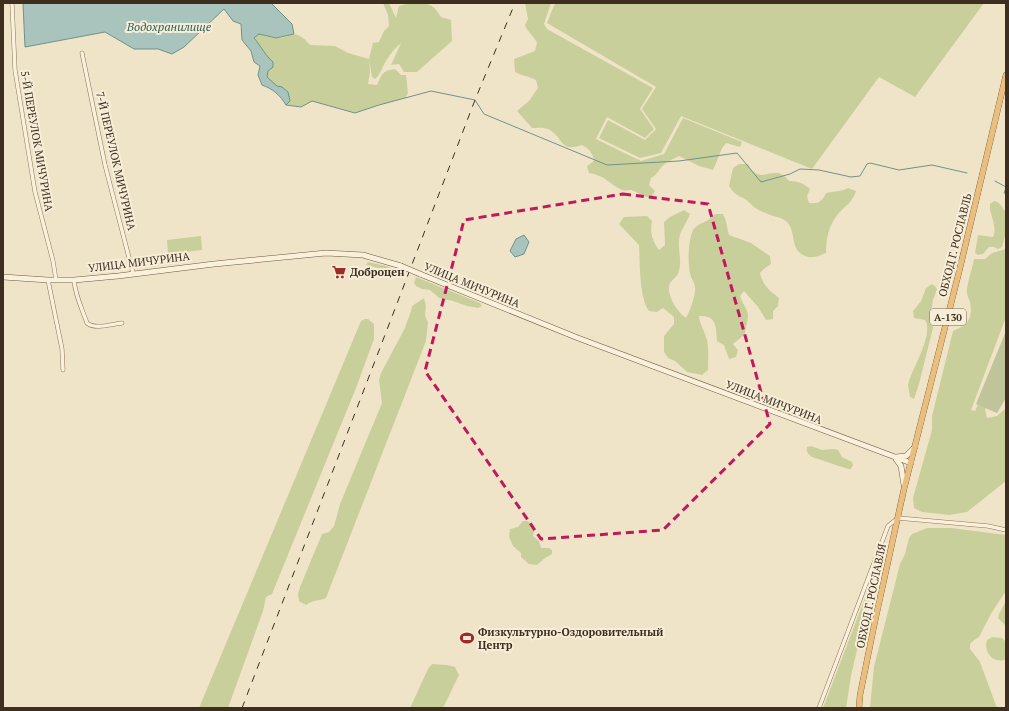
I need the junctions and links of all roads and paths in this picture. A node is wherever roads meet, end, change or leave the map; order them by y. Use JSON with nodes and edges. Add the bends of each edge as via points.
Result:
{"nodes":[{"id":1,"x":12,"y":3,"type":"edge"},
{"id":2,"x":82,"y":53,"type":"dead end"},
{"id":3,"x":1006,"y":75,"type":"edge"},
{"id":4,"x":134,"y":273,"type":"junction"},
{"id":5,"x":3,"y":277,"type":"edge"},
{"id":6,"x":48,"y":280,"type":"junction"},
{"id":7,"x":56,"y":280,"type":"junction"},
{"id":8,"x":74,"y":280,"type":"junction"},
{"id":9,"x":122,"y":323,"type":"dead end"},
{"id":10,"x":63,"y":370,"type":"dead end"},
{"id":11,"x":915,"y":447,"type":"junction"},
{"id":12,"x":893,"y":457,"type":"junction"},
{"id":13,"x":911,"y":464,"type":"junction"},
{"id":14,"x":904,"y":489,"type":"junction"},
{"id":15,"x":898,"y":518,"type":"junction"},
{"id":16,"x":1006,"y":530,"type":"edge"},
{"id":17,"x":819,"y":708,"type":"edge"},
{"id":18,"x":859,"y":708,"type":"edge"}],
"edges":[{"from":1,"to":7,"type":"street","name":"5-Й ПЕРЕУЛОК МИЧУРИНА","via":[[15,70],[35,192]]},
{"from":2,"to":4,"type":"street","name":"7-Й ПЕРЕУЛОК МИЧУРИНА","via":[[105,165]]},
{"from":3,"to":11,"type":"highway","name":"ОБХОД Г. РОСЛАВЛЬ","number":"А-130"},
{"from":4,"to":8,"type":"main road","name":"УЛИЦА МИЧУРИНА"},
{"from":4,"to":12,"type":"main road","name":"УЛИЦА МИЧУРИНА","bridge":true,"via":[[326,253],[363,255],[401,266],[540,324]]},
{"from":5,"to":6,"type":"main road","name":"УЛИЦА МИЧУРИНА"},
{"from":6,"to":7,"type":"main road","name":"УЛИЦА МИЧУРИНА"},
{"from":6,"to":10,"type":"street","via":[[62,349]]},
{"from":7,"to":8,"type":"main road","name":"УЛИЦА МИЧУРИНА"},
{"from":8,"to":9,"type":"street","via":[[76,294],[90,326]]},
{"from":11,"to":12,"type":"main road","via":[[906,456]]},
{"from":11,"to":13,"type":"highway","name":"ОБХОД Г. РОСЛАВЛЬ","number":"А-130"},
{"from":12,"to":13,"type":"main road","name":"УЛИЦА МИЧУРИНА"},
{"from":12,"to":14,"type":"main road","via":[[903,471]]},
{"from":13,"to":14,"type":"highway","name":"ОБХОД Г. РОСЛАВЛЬ","number":"А-130"},
{"from":14,"to":15,"type":"highway","name":"ОБХОД Г. РОСЛАВЛЯ","number":"А-130"},
{"from":15,"to":16,"type":"street"},
{"from":15,"to":17,"type":"street","via":[[888,526]]},
{"from":15,"to":18,"type":"highway","name":"ОБХОД Г. РОСЛАВЛЯ","number":"А-130"}]}
